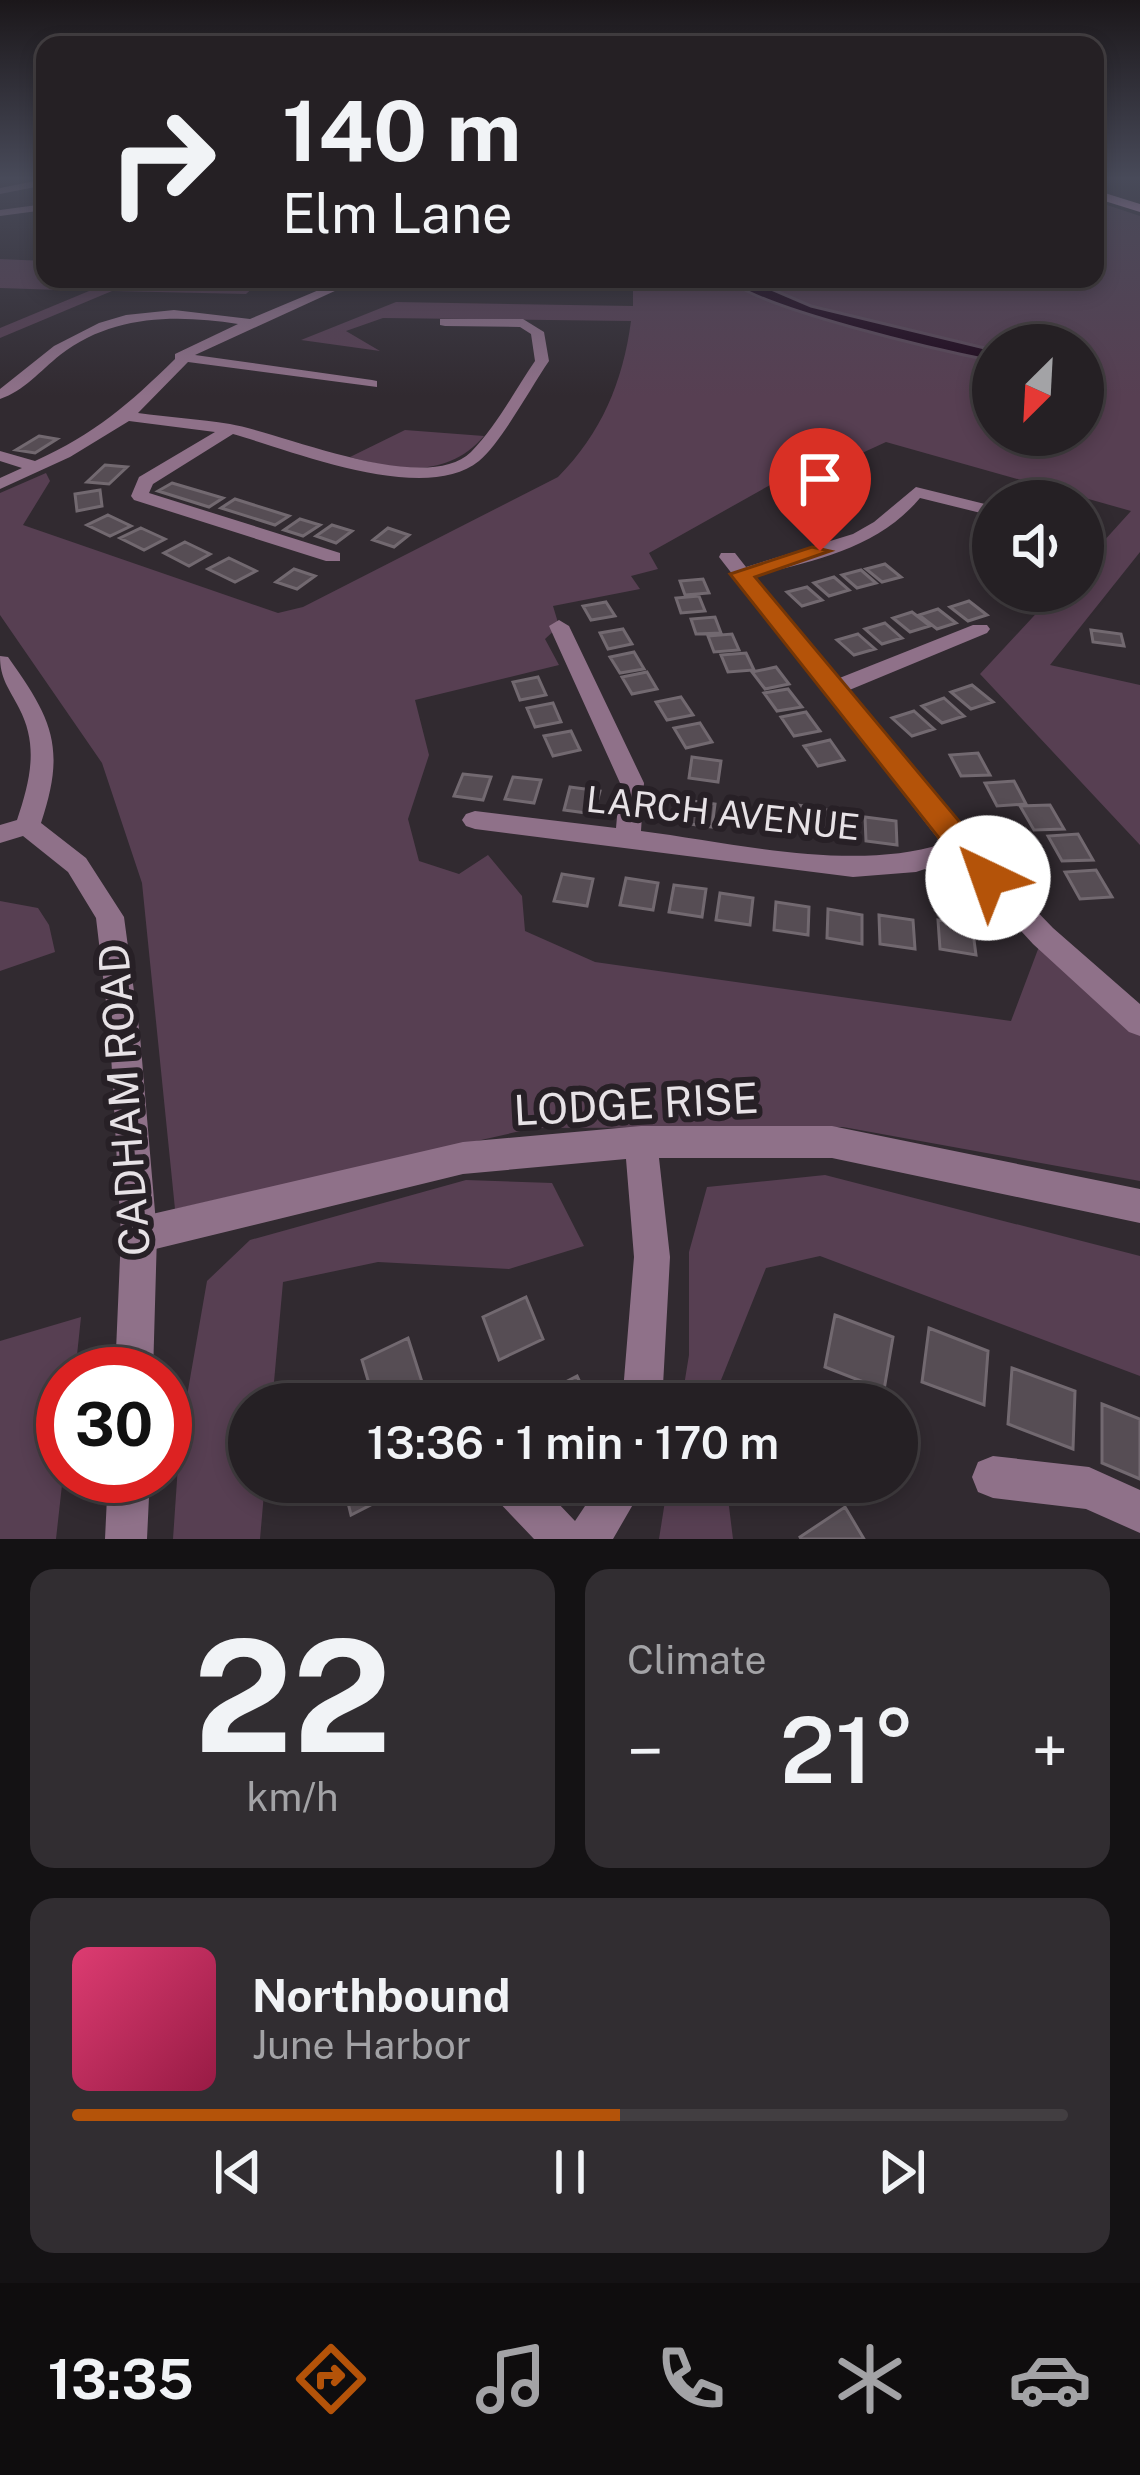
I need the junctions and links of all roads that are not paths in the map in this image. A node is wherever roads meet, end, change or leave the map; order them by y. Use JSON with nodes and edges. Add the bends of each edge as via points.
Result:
{"nodes":[{"id":1,"x":333,"y":288,"type":"edge"},
{"id":2,"x":250,"y":322,"type":"junction"},
{"id":3,"x":445,"y":322,"type":"dead end"},
{"id":4,"x":180,"y":357,"type":"junction"},
{"id":5,"x":372,"y":384,"type":"dead end"},
{"id":6,"x":0,"y":395,"type":"edge"},
{"id":7,"x":126,"y":416,"type":"junction"},
{"id":8,"x":230,"y":429,"type":"junction"},
{"id":9,"x":0,"y":456,"type":"edge"},
{"id":10,"x":38,"y":466,"type":"junction"},
{"id":11,"x":0,"y":484,"type":"edge"},
{"id":12,"x":972,"y":506,"type":"edge"},
{"id":13,"x":333,"y":557,"type":"dead end"},
{"id":14,"x":559,"y":626,"type":"dead end"},
{"id":15,"x":980,"y":629,"type":"dead end"},
{"id":16,"x":0,"y":662,"type":"edge"},
{"id":17,"x":833,"y":689,"type":"junction"},
{"id":18,"x":476,"y":820,"type":"dead end"},
{"id":19,"x":13,"y":830,"type":"edge"},
{"id":20,"x":628,"y":839,"type":"junction"},
{"id":21,"x":960,"y":848,"type":"junction"},
{"id":22,"x":1140,"y":1024,"type":"edge"},
{"id":23,"x":641,"y":1142,"type":"junction"},
{"id":24,"x":1140,"y":1206,"type":"edge"},
{"id":25,"x":139,"y":1234,"type":"junction"},
{"id":26,"x":135,"y":1347,"type":"edge"},
{"id":27,"x":643,"y":1383,"type":"edge"},
{"id":28,"x":993,"y":1477,"type":"dead end"},
{"id":29,"x":128,"y":1503,"type":"edge"},
{"id":30,"x":529,"y":1503,"type":"edge"},
{"id":31,"x":611,"y":1503,"type":"edge"},
{"id":32,"x":1140,"y":1512,"type":"edge"},
{"id":33,"x":126,"y":1539,"type":"edge"},
{"id":34,"x":563,"y":1539,"type":"edge"},
{"id":35,"x":588,"y":1539,"type":"edge"}],
"edges":[{"from":1,"to":2,"type":"street"},
{"from":2,"to":4,"type":"street"},
{"from":2,"to":6,"type":"street","via":[[156,314],[107,322]]},
{"from":3,"to":8,"type":"street","via":[[523,323],[537,332],[542,361],[493,436],[458,467],[385,471]]},
{"from":4,"to":5,"type":"street"},
{"from":4,"to":7,"type":"street"},
{"from":7,"to":8,"type":"street"},
{"from":7,"to":10,"type":"street"},
{"from":8,"to":13,"type":"street","via":[[145,482],[140,496]]},
{"from":9,"to":10,"type":"street"},
{"from":10,"to":11,"type":"street"},
{"from":12,"to":17,"type":"street","via":[[916,492],[896,519],[859,540],[735,566]]},
{"from":14,"to":20,"type":"street","via":[[632,782]]},
{"from":15,"to":17,"type":"street"},
{"from":16,"to":19,"type":"street","name":"CADHAM ROAD","via":[[37,715],[48,752]]},
{"from":17,"to":21,"type":"street"},
{"from":18,"to":20,"type":"street","name":"LARCH AVENUE"},
{"from":19,"to":25,"type":"street","name":"CADHAM ROAD","via":[[77,865],[110,917]]},
{"from":20,"to":21,"type":"street","name":"LARCH AVENUE","via":[[853,867],[916,862]]},
{"from":21,"to":22,"type":"street"},
{"from":23,"to":24,"type":"street","name":"LODGE RISE","via":[[832,1142]]},
{"from":23,"to":25,"type":"street","name":"LODGE RISE","via":[[463,1158]]},
{"from":23,"to":27,"type":"street","via":[[652,1257]]},
{"from":25,"to":26,"type":"street","name":"CADHAM ROAD"},
{"from":28,"to":32,"type":"street","via":[[1089,1488]]},
{"from":29,"to":33,"type":"street"},
{"from":30,"to":34,"type":"street"},
{"from":31,"to":35,"type":"street"}]}
